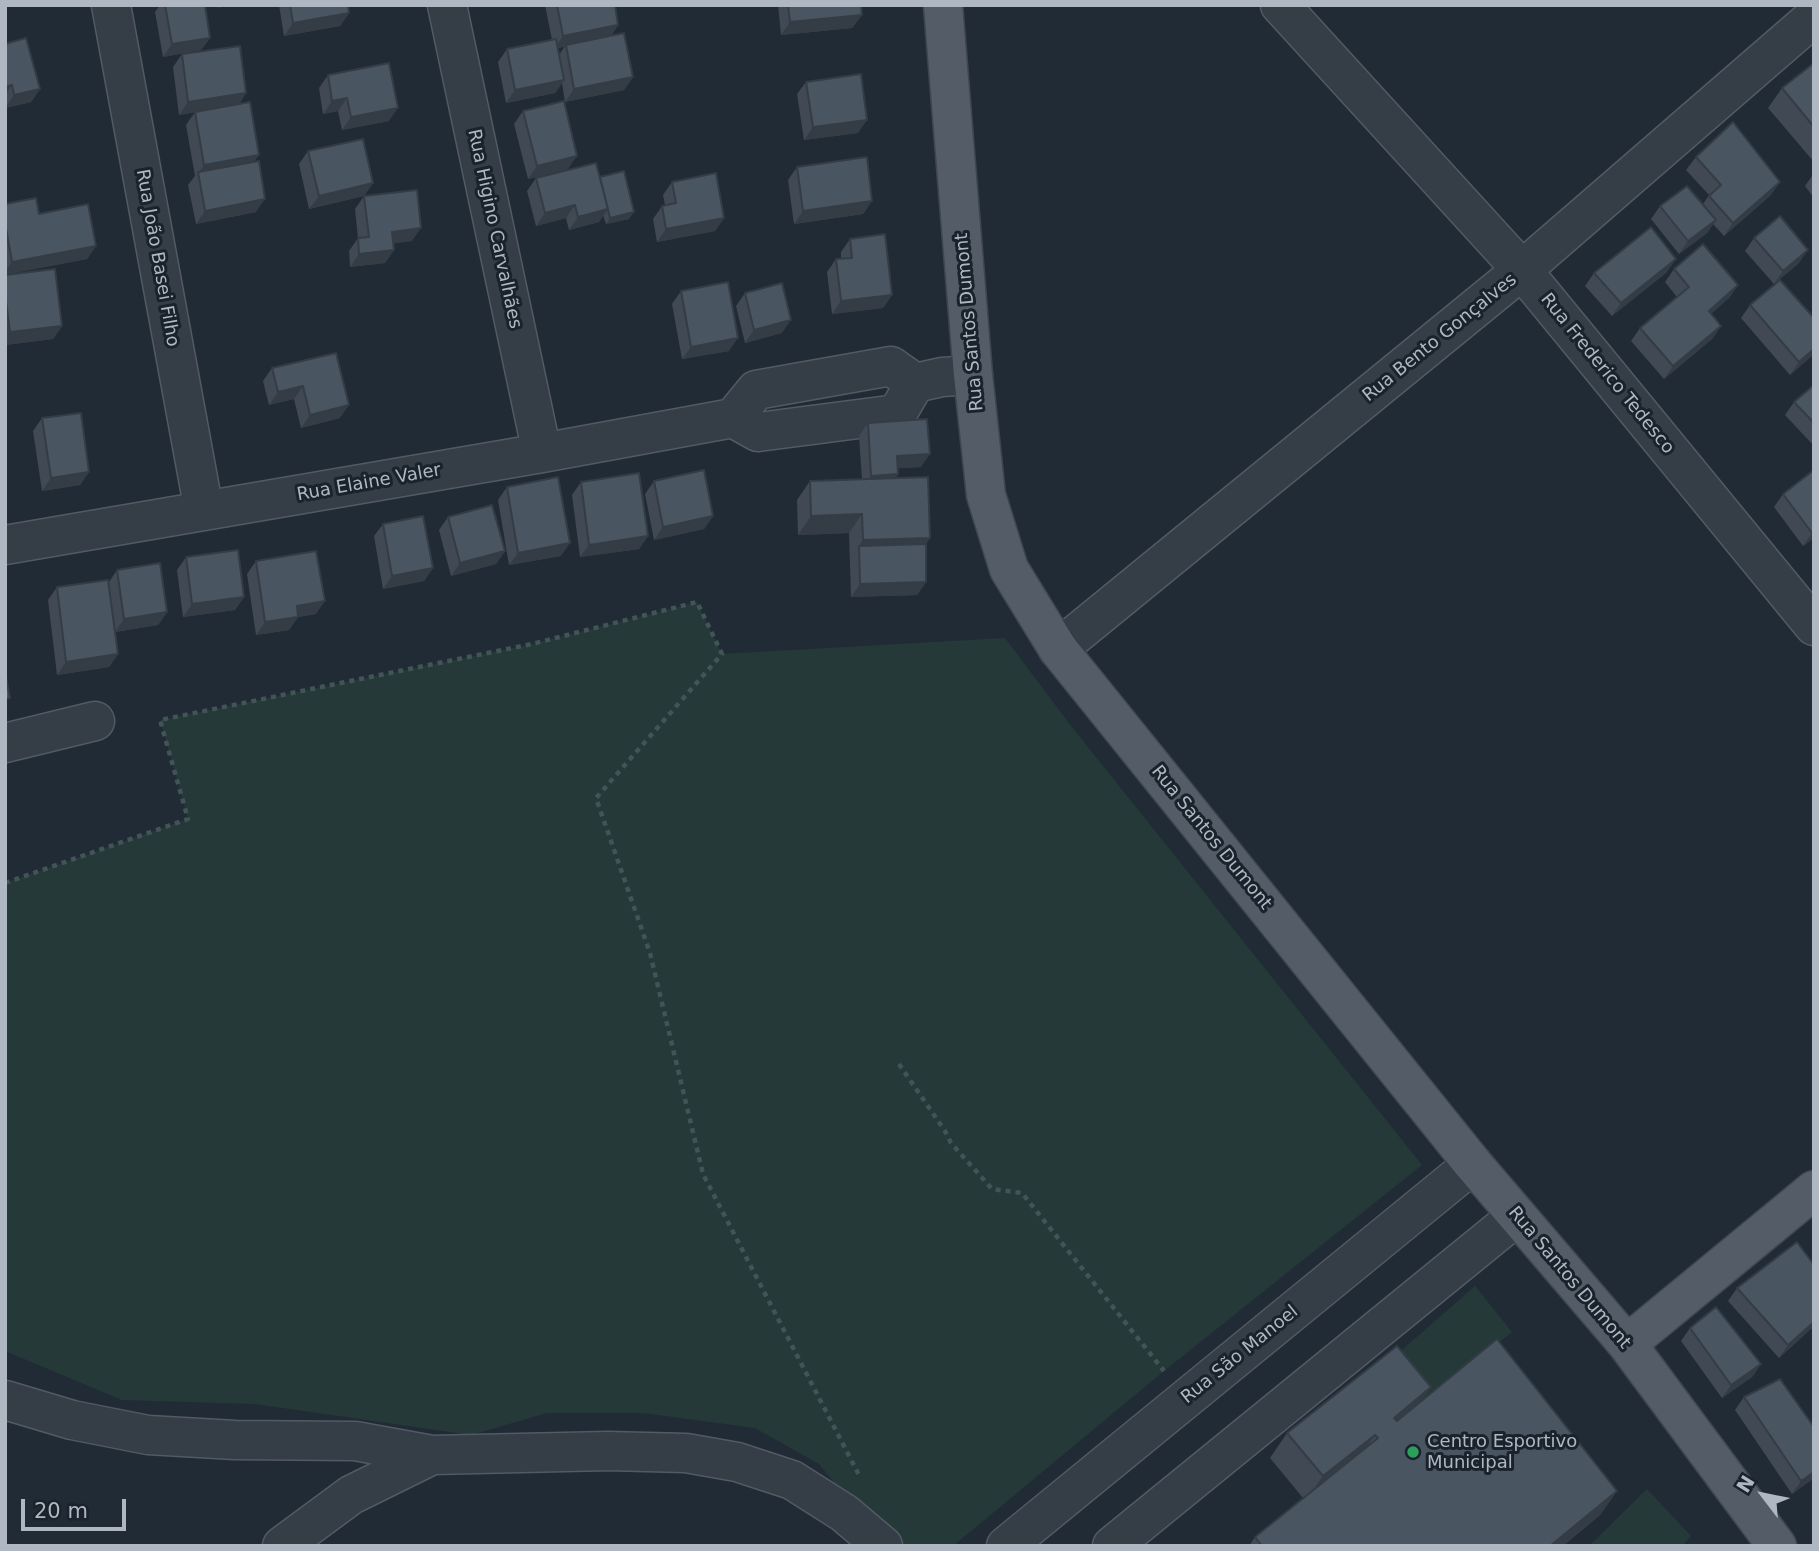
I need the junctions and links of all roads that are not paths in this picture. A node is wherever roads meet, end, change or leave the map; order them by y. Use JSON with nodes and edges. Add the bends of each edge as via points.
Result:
{"nodes":[{"id":1,"x":111,"y":5,"type":"edge"},
{"id":2,"x":447,"y":5,"type":"edge"},
{"id":3,"x":943,"y":5,"type":"edge"},
{"id":4,"x":1280,"y":5,"type":"edge"},
{"id":5,"x":1814,"y":17,"type":"edge"},
{"id":6,"x":1522,"y":270,"type":"junction"},
{"id":7,"x":973,"y":375,"type":"junction"},
{"id":8,"x":542,"y":453,"type":"junction"},
{"id":9,"x":204,"y":512,"type":"junction"},
{"id":10,"x":5,"y":545,"type":"edge"},
{"id":11,"x":1814,"y":626,"type":"edge"},
{"id":12,"x":1058,"y":649,"type":"junction"},
{"id":13,"x":95,"y":721,"type":"dead end"},
{"id":14,"x":5,"y":743,"type":"edge"},
{"id":15,"x":1474,"y":1164,"type":"junction"},
{"id":16,"x":1814,"y":1189,"type":"edge"},
{"id":17,"x":1517,"y":1216,"type":"junction"},
{"id":18,"x":1627,"y":1345,"type":"junction"},
{"id":19,"x":5,"y":1400,"type":"edge"},
{"id":20,"x":432,"y":1455,"type":"junction"},
{"id":21,"x":1775,"y":1545,"type":"edge"},
{"id":22,"x":282,"y":1546,"type":"edge"},
{"id":23,"x":883,"y":1546,"type":"edge"},
{"id":24,"x":1006,"y":1546,"type":"edge"},
{"id":25,"x":1112,"y":1546,"type":"edge"}],
"edges":[{"from":1,"to":9,"type":"street","name":"Rua João Basei Filho"},
{"from":2,"to":8,"type":"street","name":"Rua Higino Carvalhães"},
{"from":3,"to":7,"type":"main road","name":"Rua Santos Dumont"},
{"from":4,"to":6,"type":"street","name":"Rua Frederico Tedesco"},
{"from":5,"to":6,"type":"street","name":"Rua Bento Gonçalves"},
{"from":6,"to":11,"type":"street","name":"Rua Frederico Tedesco"},
{"from":6,"to":12,"type":"street","name":"Rua Bento Gonçalves"},
{"from":7,"to":8,"type":"street","name":"Rua Elaine Valer","via":[[915,383],[891,366],[756,390],[733,418]]},
{"from":7,"to":12,"type":"main road","name":"Rua Santos Dumont","via":[[986,495],[1009,569]]},
{"from":8,"to":9,"type":"street","name":"Rua Elaine Valer"},
{"from":9,"to":10,"type":"street","name":"Rua Elaine Valer"},
{"from":12,"to":15,"type":"main road","name":"Rua Santos Dumont"},
{"from":13,"to":14,"type":"street"},
{"from":15,"to":17,"type":"main road","name":"Rua Santos Dumont"},
{"from":15,"to":24,"type":"street","name":"Rua São Manoel"},
{"from":16,"to":18,"type":"main road"},
{"from":17,"to":18,"type":"main road","name":"Rua Santos Dumont"},
{"from":17,"to":25,"type":"street"},
{"from":18,"to":21,"type":"main road","name":"Rua Santos Dumont"},
{"from":19,"to":20,"type":"street","via":[[72,1420],[148,1434],[355,1441]]},
{"from":20,"to":22,"type":"street","via":[[351,1495]]},
{"from":20,"to":23,"type":"street","via":[[608,1451],[686,1453],[737,1462],[792,1480],[844,1513]]}]}
